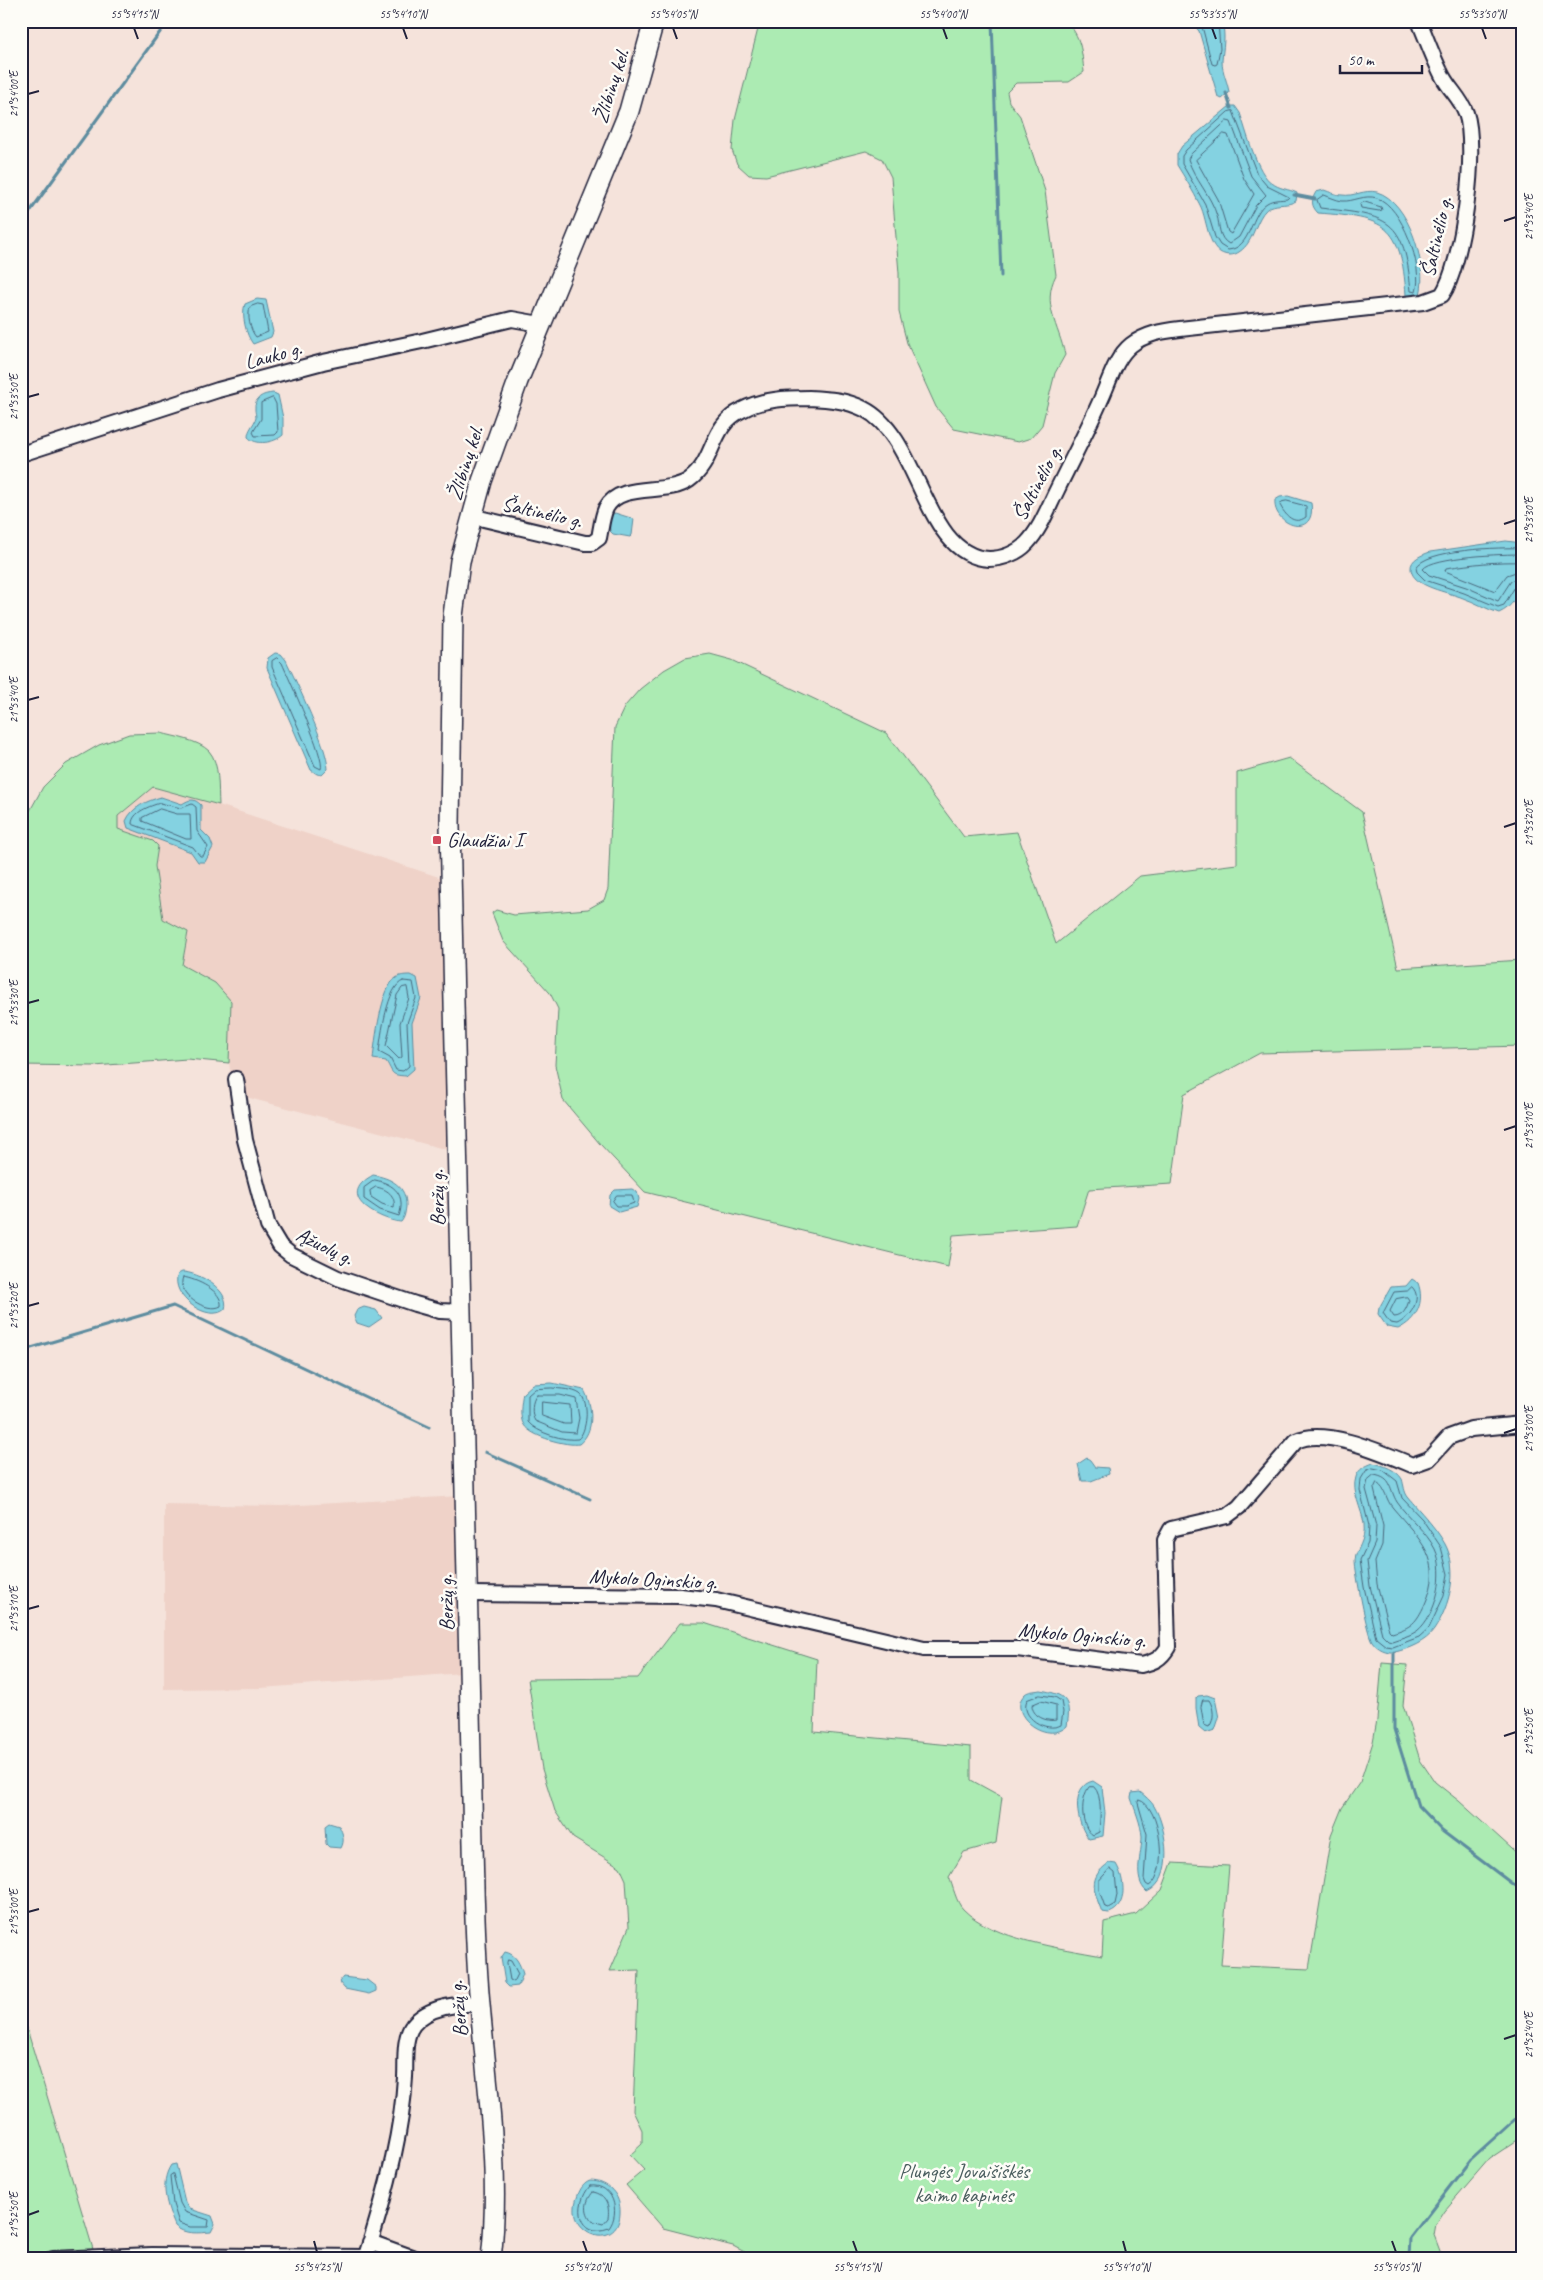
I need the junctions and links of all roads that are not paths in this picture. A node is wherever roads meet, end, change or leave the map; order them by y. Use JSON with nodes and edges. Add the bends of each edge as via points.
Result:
{"nodes":[{"id":1,"x":654,"y":21,"type":"edge"},
{"id":2,"x":1420,"y":21,"type":"edge"},
{"id":3,"x":540,"y":324,"type":"junction"},
{"id":4,"x":21,"y":454,"type":"edge"},
{"id":5,"x":471,"y":516,"type":"junction"},
{"id":6,"x":453,"y":945,"type":"joint"},
{"id":7,"x":236,"y":1079,"type":"dead end"},
{"id":8,"x":462,"y":1312,"type":"junction"},
{"id":9,"x":1522,"y":1424,"type":"edge"},
{"id":10,"x":468,"y":1594,"type":"junction"},
{"id":11,"x":480,"y":2003,"type":"junction"},
{"id":12,"x":370,"y":2242,"type":"junction"},
{"id":13,"x":365,"y":2258,"type":"edge"},
{"id":14,"x":53,"y":2259,"type":"edge"},
{"id":15,"x":417,"y":2259,"type":"edge"},
{"id":16,"x":490,"y":2259,"type":"edge"}],
"edges":[{"from":1,"to":3,"type":"main road","name":"Žlibinų kel.","via":[[629,111]]},
{"from":2,"to":5,"type":"street","name":"Šaltinėlio g.","via":[[1442,75],[1461,102],[1469,126],[1469,181],[1463,219],[1451,277],[1442,295],[1423,302],[1180,328],[1142,338],[1120,357],[1038,529],[1019,550],[1002,558],[988,559],[957,546],[934,515],[908,458],[890,431],[865,410],[825,398],[772,400],[741,410],[721,427],[705,464],[697,474],[674,487],[634,492],[613,500],[606,508],[599,538],[592,543]]},
{"from":3,"to":4,"type":"street","name":"Lauko g.","via":[[512,319],[323,362],[218,390]]},
{"from":3,"to":5,"type":"main road","name":"Žlibinų kel.","via":[[498,432]]},
{"from":5,"to":6,"type":"main road","name":"Žlibinų kel.","via":[[456,589],[451,644]]},
{"from":6,"to":8,"type":"main road","name":"Beržų g."},
{"from":7,"to":8,"type":"street","name":"Ąžuolų g.","via":[[244,1140],[268,1226],[280,1246],[291,1255],[338,1278],[440,1311]]},
{"from":8,"to":10,"type":"main road","name":"Beržų g."},
{"from":9,"to":10,"type":"street","name":"Mykolo Oginskio g.","via":[[1471,1429],[1450,1437],[1428,1459],[1412,1465],[1359,1443],[1306,1437],[1296,1441],[1239,1507],[1227,1516],[1170,1529],[1165,1540],[1168,1647],[1163,1657],[1141,1665],[1017,1649],[924,1649],[716,1600],[680,1596]]},
{"from":10,"to":11,"type":"main road","name":"Beržų g.","via":[[472,1844]]},
{"from":11,"to":12,"type":"street","via":[[434,2011],[413,2025],[409,2033],[399,2123]]},
{"from":11,"to":16,"type":"main road","name":"Beržų g.","via":[[494,2160],[495,2214]]},
{"from":12,"to":13,"type":"street"},
{"from":12,"to":15,"type":"street"},
{"from":13,"to":14,"type":"street","via":[[152,2255]]}]}
